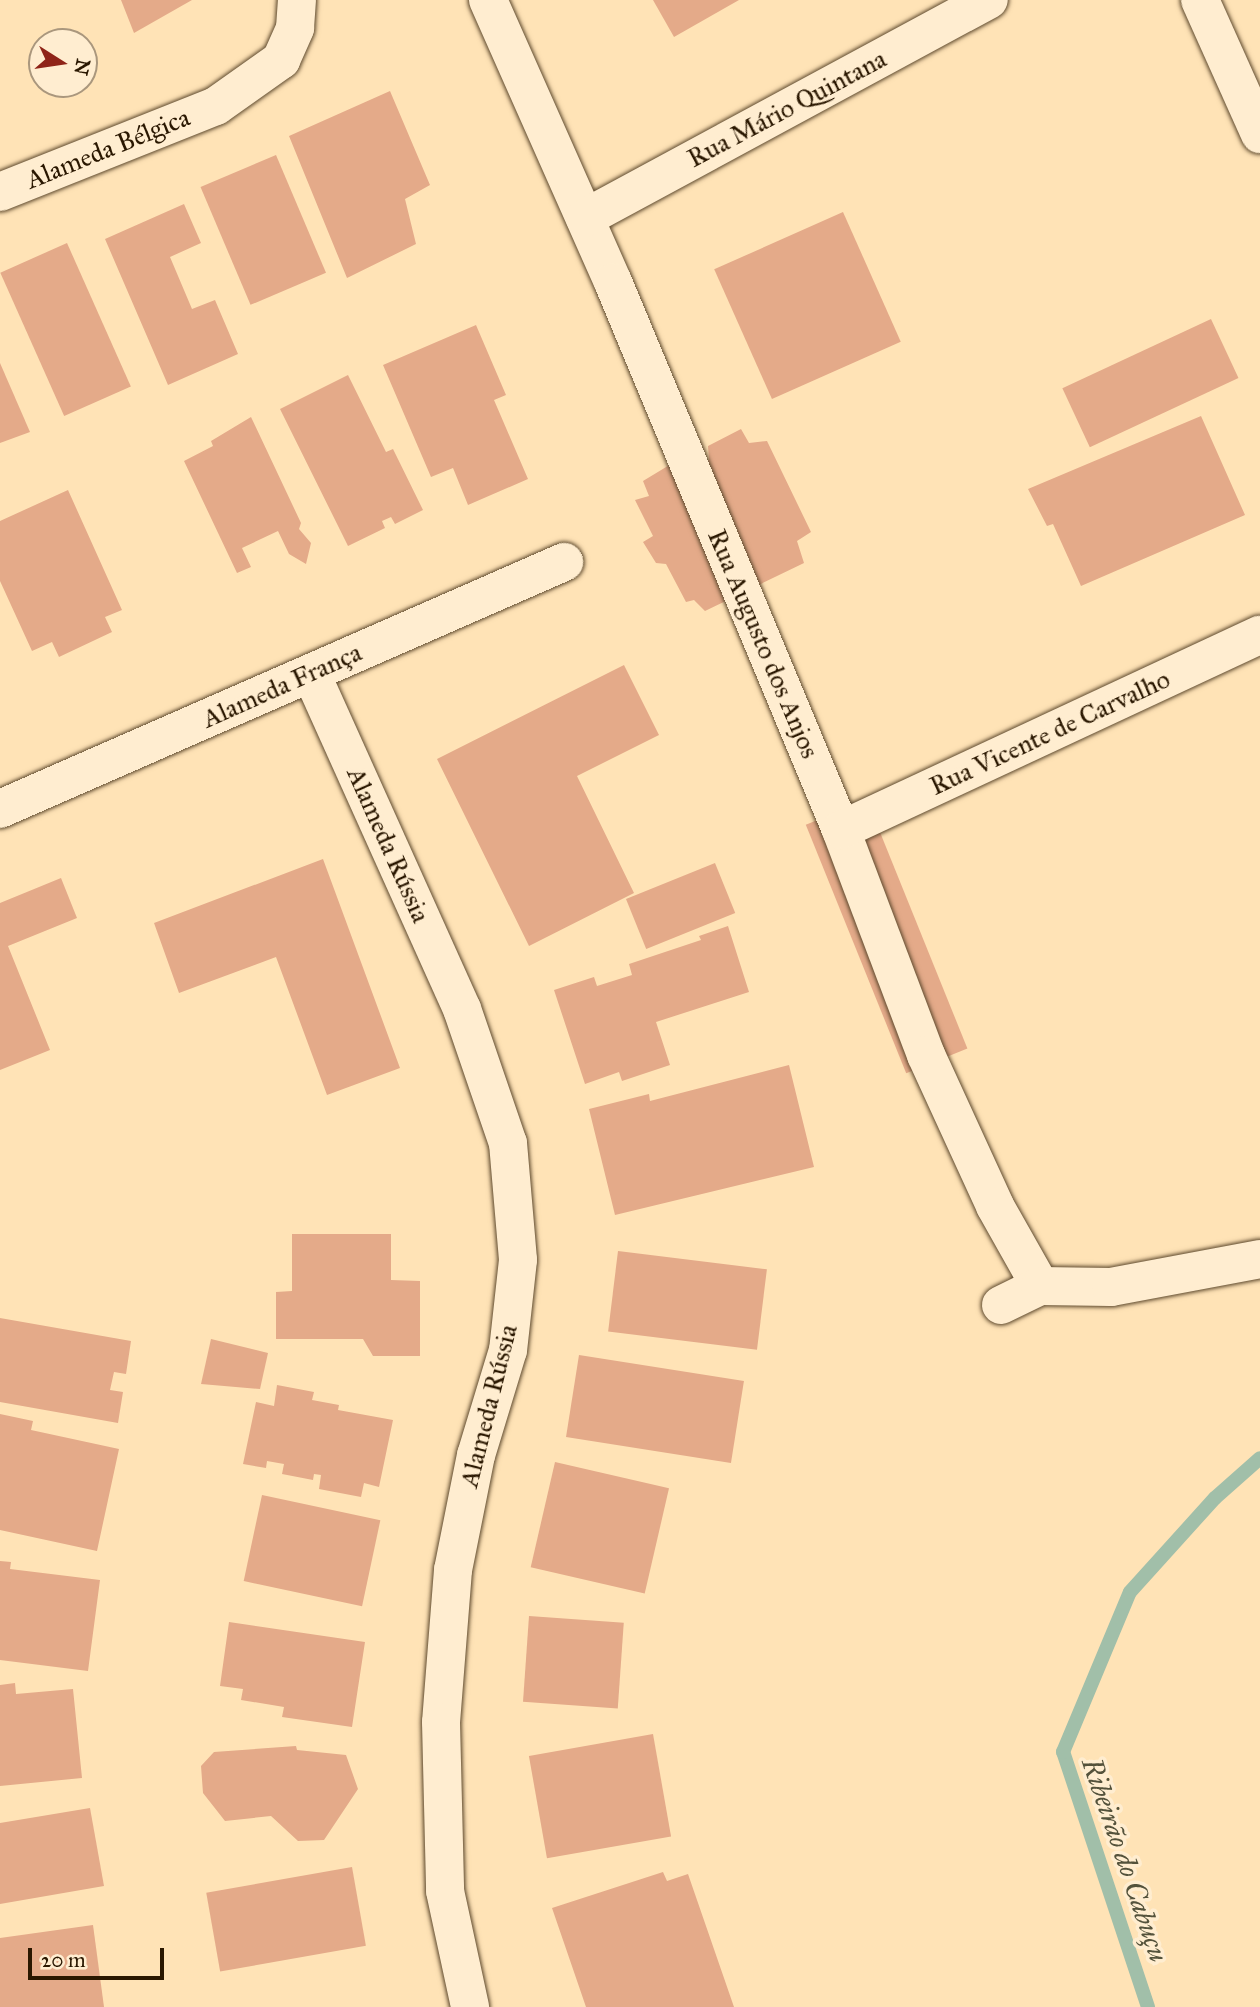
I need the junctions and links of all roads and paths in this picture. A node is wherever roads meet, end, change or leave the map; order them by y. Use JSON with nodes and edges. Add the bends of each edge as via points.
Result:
{"nodes":[{"id":1,"x":297,"y":0,"type":"edge"},
{"id":2,"x":488,"y":0,"type":"edge"},
{"id":3,"x":989,"y":0,"type":"edge"},
{"id":4,"x":1200,"y":0,"type":"edge"},
{"id":5,"x":1260,"y":134,"type":"edge"},
{"id":6,"x":0,"y":192,"type":"edge"},
{"id":7,"x":585,"y":218,"type":"junction"},
{"id":8,"x":564,"y":562,"type":"dead end"},
{"id":9,"x":1260,"y":635,"type":"edge"},
{"id":10,"x":311,"y":673,"type":"junction"},
{"id":11,"x":0,"y":809,"type":"edge"},
{"id":12,"x":841,"y":830,"type":"junction"},
{"id":13,"x":1260,"y":1259,"type":"edge"},
{"id":14,"x":1040,"y":1286,"type":"junction"},
{"id":15,"x":1001,"y":1305,"type":"dead end"},
{"id":16,"x":470,"y":2007,"type":"edge"}],
"edges":[{"from":1,"to":6,"type":"street","name":"Alameda Bélgica","via":[[295,28],[281,60],[216,106]]},
{"from":2,"to":7,"type":"street","name":"Rua Augusto dos Anjos"},
{"from":3,"to":7,"type":"street","name":"Rua Mário Quintana"},
{"from":4,"to":5,"type":"street"},
{"from":7,"to":12,"type":"street","name":"Rua Augusto dos Anjos"},
{"from":8,"to":10,"type":"street","name":"Alameda França"},
{"from":9,"to":12,"type":"street","name":"Rua Vicente de Carvalho"},
{"from":10,"to":11,"type":"street","name":"Alameda França"},
{"from":10,"to":16,"type":"street","name":"Alameda Rússia","via":[[462,1009],[508,1143],[518,1260],[508,1350],[475,1455],[453,1570],[441,1722],[445,1891]]},
{"from":12,"to":14,"type":"street","name":"Rua Augusto dos Anjos","via":[[926,1055],[995,1206]]},
{"from":13,"to":14,"type":"street","via":[[1111,1287]]},
{"from":14,"to":15,"type":"street"}]}
